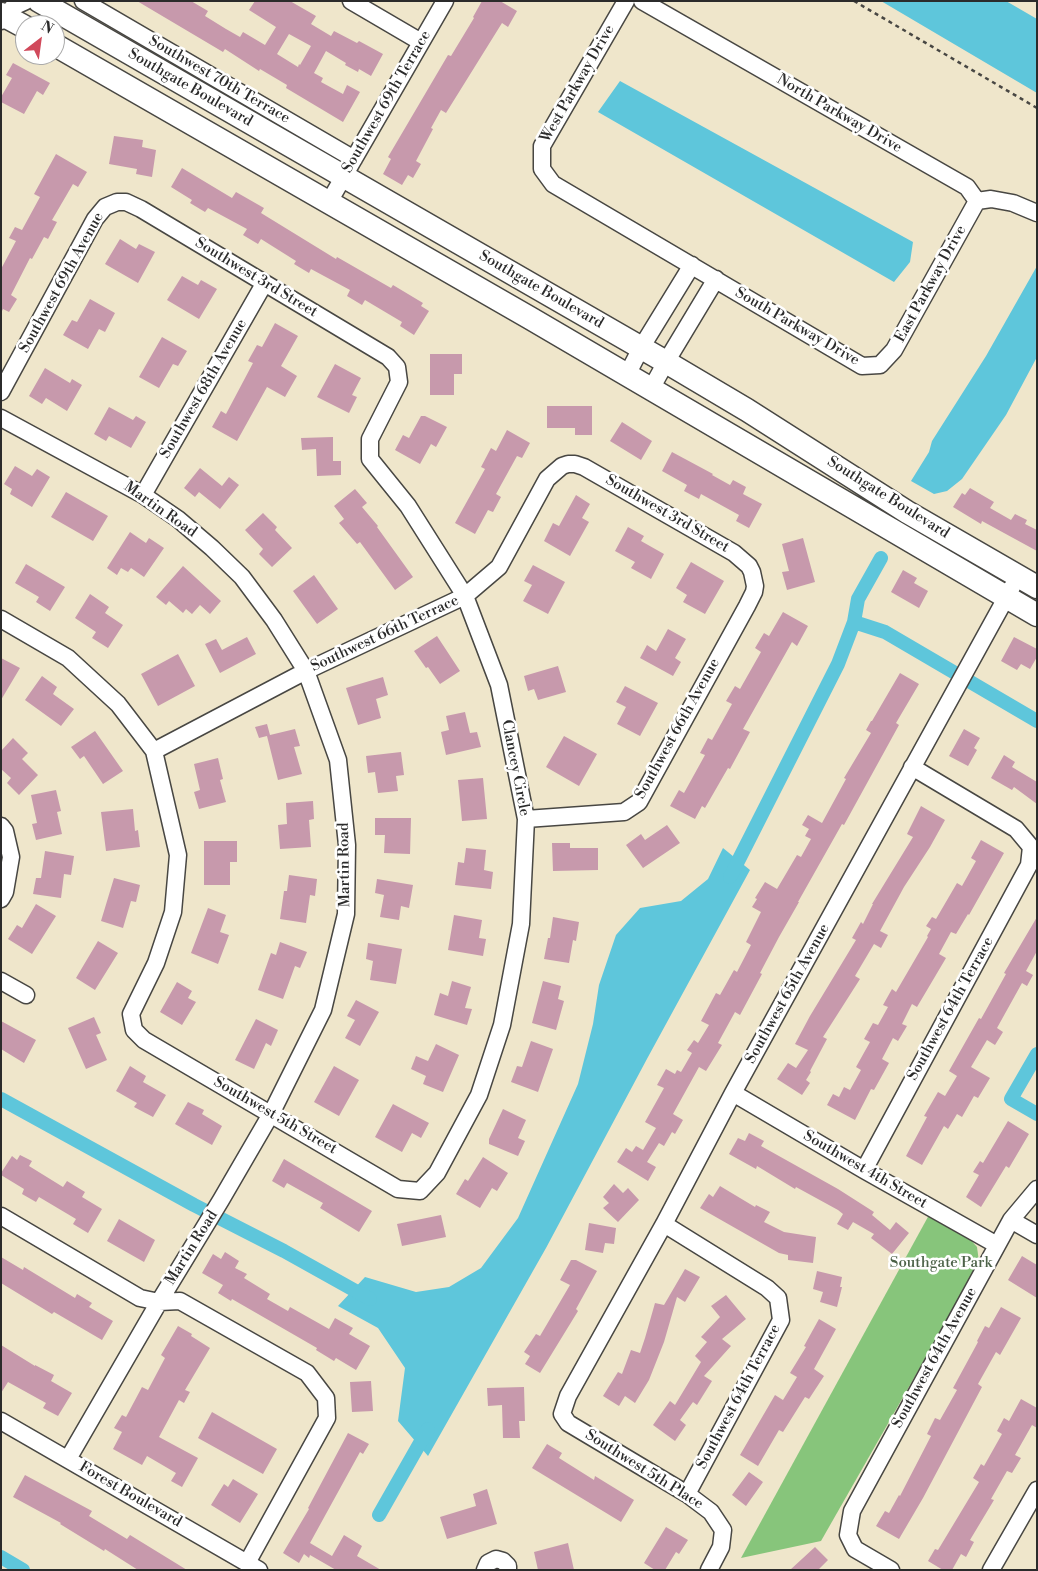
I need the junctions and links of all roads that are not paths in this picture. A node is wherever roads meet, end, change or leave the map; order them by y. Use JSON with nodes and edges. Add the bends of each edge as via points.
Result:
{"nodes":[{"id":1,"x":26,"y":1,"type":"edge"},
{"id":2,"x":40,"y":1,"type":"edge"},
{"id":3,"x":83,"y":1,"type":"edge"},
{"id":4,"x":351,"y":1,"type":"edge"},
{"id":5,"x":445,"y":1,"type":"edge"},
{"id":6,"x":626,"y":1,"type":"edge"},
{"id":7,"x":642,"y":1,"type":"edge"},
{"id":8,"x":3,"y":13,"type":"edge"},
{"id":9,"x":15,"y":21,"type":"edge"},
{"id":10,"x":421,"y":42,"type":"junction"},
{"id":11,"x":65,"y":50,"type":"edge"},
{"id":12,"x":349,"y":168,"type":"junction"},
{"id":13,"x":542,"y":169,"type":"joint"},
{"id":14,"x":977,"y":201,"type":"junction"},
{"id":15,"x":328,"y":202,"type":"junction"},
{"id":16,"x":111,"y":204,"type":"joint"},
{"id":17,"x":1037,"y":213,"type":"edge"},
{"id":18,"x":692,"y":265,"type":"junction"},
{"id":19,"x":716,"y":280,"type":"junction"},
{"id":20,"x":264,"y":284,"type":"junction"},
{"id":21,"x":641,"y":348,"type":"junction"},
{"id":22,"x":666,"y":362,"type":"junction"},
{"id":23,"x":880,"y":365,"type":"joint"},
{"id":24,"x":397,"y":367,"type":"joint"},
{"id":25,"x":627,"y":375,"type":"junction"},
{"id":26,"x":652,"y":389,"type":"junction"},
{"id":27,"x":1,"y":392,"type":"edge"},
{"id":28,"x":1,"y":418,"type":"edge"},
{"id":29,"x":568,"y":464,"type":"joint"},
{"id":30,"x":144,"y":495,"type":"junction"},
{"id":31,"x":754,"y":579,"type":"joint"},
{"id":32,"x":1028,"y":581,"type":"edge"},
{"id":33,"x":465,"y":596,"type":"junction"},
{"id":34,"x":1006,"y":597,"type":"junction"},
{"id":35,"x":1037,"y":615,"type":"edge"},
{"id":36,"x":1,"y":619,"type":"edge"},
{"id":37,"x":306,"y":671,"type":"junction"},
{"id":38,"x":154,"y":751,"type":"junction"},
{"id":39,"x":912,"y":767,"type":"junction"},
{"id":40,"x":526,"y":819,"type":"junction"},
{"id":41,"x":1,"y":826,"type":"edge"},
{"id":42,"x":1,"y":899,"type":"edge"},
{"id":43,"x":1,"y":981,"type":"edge"},
{"id":44,"x":26,"y":995,"type":"dead end"},
{"id":45,"x":733,"y":1093,"type":"junction"},
{"id":46,"x":271,"y":1114,"type":"junction"},
{"id":47,"x":864,"y":1170,"type":"junction"},
{"id":48,"x":1037,"y":1189,"type":"edge"},
{"id":49,"x":420,"y":1191,"type":"joint"},
{"id":50,"x":1,"y":1216,"type":"edge"},
{"id":51,"x":1011,"y":1220,"type":"junction"},
{"id":52,"x":664,"y":1224,"type":"junction"},
{"id":53,"x":1037,"y":1235,"type":"edge"},
{"id":54,"x":997,"y":1246,"type":"junction"},
{"id":55,"x":158,"y":1302,"type":"junction"},
{"id":56,"x":562,"y":1414,"type":"joint"},
{"id":57,"x":1,"y":1421,"type":"edge"},
{"id":58,"x":68,"y":1459,"type":"junction"},
{"id":59,"x":1037,"y":1490,"type":"edge"},
{"id":60,"x":687,"y":1494,"type":"junction"},
{"id":61,"x":253,"y":1566,"type":"edge"},
{"id":62,"x":485,"y":1570,"type":"edge"},
{"id":63,"x":508,"y":1570,"type":"edge"},
{"id":64,"x":709,"y":1570,"type":"edge"},
{"id":65,"x":891,"y":1570,"type":"edge"},
{"id":66,"x":991,"y":1570,"type":"edge"}],
"edges":[{"from":1,"to":8,"type":"street"},
{"from":2,"to":12,"type":"main road","name":"Southgate Boulevard"},
{"from":3,"to":12,"type":"street","name":"Southwest 70th Terrace"},
{"from":4,"to":10,"type":"street"},
{"from":5,"to":10,"type":"street","name":"Southwest 69th Terrace"},
{"from":6,"to":13,"type":"street","name":"West Parkway Drive","via":[[542,146]]},
{"from":7,"to":14,"type":"street","name":"North Parkway Drive","via":[[967,187]]},
{"from":8,"to":9,"type":"main road"},
{"from":10,"to":12,"type":"street","name":"Southwest 69th Terrace"},
{"from":11,"to":15,"type":"main road","name":"Southgate Boulevard"},
{"from":12,"to":15,"type":"street","name":"Southwest 69th Terrace"},
{"from":12,"to":21,"type":"main road","name":"Southgate Boulevard"},
{"from":13,"to":18,"type":"street","name":"South Parkway Drive","via":[[553,184]]},
{"from":14,"to":17,"type":"street","via":[[991,198]]},
{"from":14,"to":23,"type":"street","name":"East Parkway Drive","via":[[894,350]]},
{"from":15,"to":25,"type":"main road","name":"Southgate Boulevard"},
{"from":16,"to":20,"type":"street","name":"Southwest 3rd Street","via":[[126,202],[141,209]]},
{"from":16,"to":27,"type":"street","name":"Southwest 69th Avenue","via":[[95,218]]},
{"from":18,"to":19,"type":"street","name":"South Parkway Drive"},
{"from":18,"to":21,"type":"street"},
{"from":19,"to":22,"type":"street"},
{"from":19,"to":23,"type":"street","name":"South Parkway Drive","via":[[862,366]]},
{"from":20,"to":24,"type":"street","name":"Southwest 3rd Street","via":[[388,357]]},
{"from":20,"to":30,"type":"street","name":"Southwest 68th Avenue"},
{"from":21,"to":22,"type":"main road","name":"Southgate Boulevard"},
{"from":21,"to":25,"type":"street"},
{"from":22,"to":26,"type":"street"},
{"from":22,"to":32,"type":"main road","name":"Southgate Boulevard","via":[[907,512]]},
{"from":24,"to":33,"type":"street","name":"Clancey Circle","via":[[399,382],[370,439],[370,459],[408,506]]},
{"from":25,"to":26,"type":"main road","name":"Southgate Boulevard"},
{"from":26,"to":34,"type":"main road","name":"Southgate Boulevard"},
{"from":28,"to":30,"type":"street","name":"Martin Road"},
{"from":29,"to":31,"type":"street","name":"Southwest 3rd Street","via":[[584,467],[734,553],[749,566]]},
{"from":29,"to":33,"type":"street","name":"Southwest 66th Terrace","via":[[547,479],[499,566]]},
{"from":30,"to":37,"type":"street","name":"Martin Road","via":[[178,519],[242,576]]},
{"from":31,"to":40,"type":"street","name":"Southwest 66th Avenue","via":[[754,592],[747,606],[639,802],[624,812]]},
{"from":32,"to":34,"type":"street","name":"Southwest 65th Avenue"},
{"from":33,"to":37,"type":"street","name":"Southwest 66th Terrace"},
{"from":33,"to":40,"type":"street","name":"Clancey Circle","via":[[499,685]]},
{"from":34,"to":35,"type":"main road","name":"Southgate Boulevard"},
{"from":34,"to":39,"type":"street","name":"Southwest 65th Avenue"},
{"from":36,"to":38,"type":"street","via":[[68,658],[118,704]]},
{"from":37,"to":38,"type":"street","name":"Southwest 66th Terrace"},
{"from":37,"to":46,"type":"street","name":"Martin Road","via":[[338,760],[347,845],[346,914],[323,1010]]},
{"from":38,"to":46,"type":"street","name":"Southwest 5th Street","via":[[178,855],[173,912],[156,963],[131,1014],[134,1030],[144,1040]]},
{"from":39,"to":45,"type":"street","name":"Southwest 65th Avenue"},
{"from":39,"to":47,"type":"street","name":"Southwest 64th Terrace","via":[[1016,829],[1031,846],[1029,865]]},
{"from":40,"to":49,"type":"street","name":"Clancey Circle","via":[[521,924],[502,1025],[479,1095],[437,1173]]},
{"from":41,"to":42,"type":"street","via":[[12,858]]},
{"from":43,"to":44,"type":"street"},
{"from":45,"to":47,"type":"street","name":"Southwest 4th Street"},
{"from":45,"to":52,"type":"street","name":"Southwest 65th Avenue"},
{"from":46,"to":49,"type":"street","name":"Southwest 5th Street","via":[[398,1189]]},
{"from":46,"to":55,"type":"street","name":"Martin Road"},
{"from":47,"to":54,"type":"street","name":"Southwest 4th Street"},
{"from":48,"to":51,"type":"street","name":"Southwest 64th Avenue"},
{"from":50,"to":55,"type":"street","via":[[140,1298]]},
{"from":51,"to":53,"type":"street"},
{"from":51,"to":54,"type":"street","name":"Southwest 64th Avenue"},
{"from":52,"to":56,"type":"street","name":"Southwest 65th Avenue","via":[[568,1396]]},
{"from":52,"to":60,"type":"street","name":"Southwest 64th Terrace","via":[[767,1288],[778,1298],[781,1320]]},
{"from":54,"to":65,"type":"street","name":"Southwest 64th Avenue","via":[[852,1510],[848,1535],[855,1549]]},
{"from":55,"to":58,"type":"street","name":"Martin Road"},
{"from":55,"to":61,"type":"street","via":[[180,1301],[307,1374],[326,1398],[327,1418]]},
{"from":56,"to":60,"type":"street","name":"Southwest 5th Place","via":[[568,1423]]},
{"from":57,"to":58,"type":"street","name":"Forest Boulevard"},
{"from":58,"to":61,"type":"street","name":"Forest Boulevard"},
{"from":59,"to":66,"type":"street"},
{"from":60,"to":64,"type":"street","name":"Southwest 5th Place","via":[[711,1512],[723,1530],[721,1547]]},
{"from":62,"to":63,"type":"street","via":[[488,1563],[496,1559],[503,1561]]}]}
